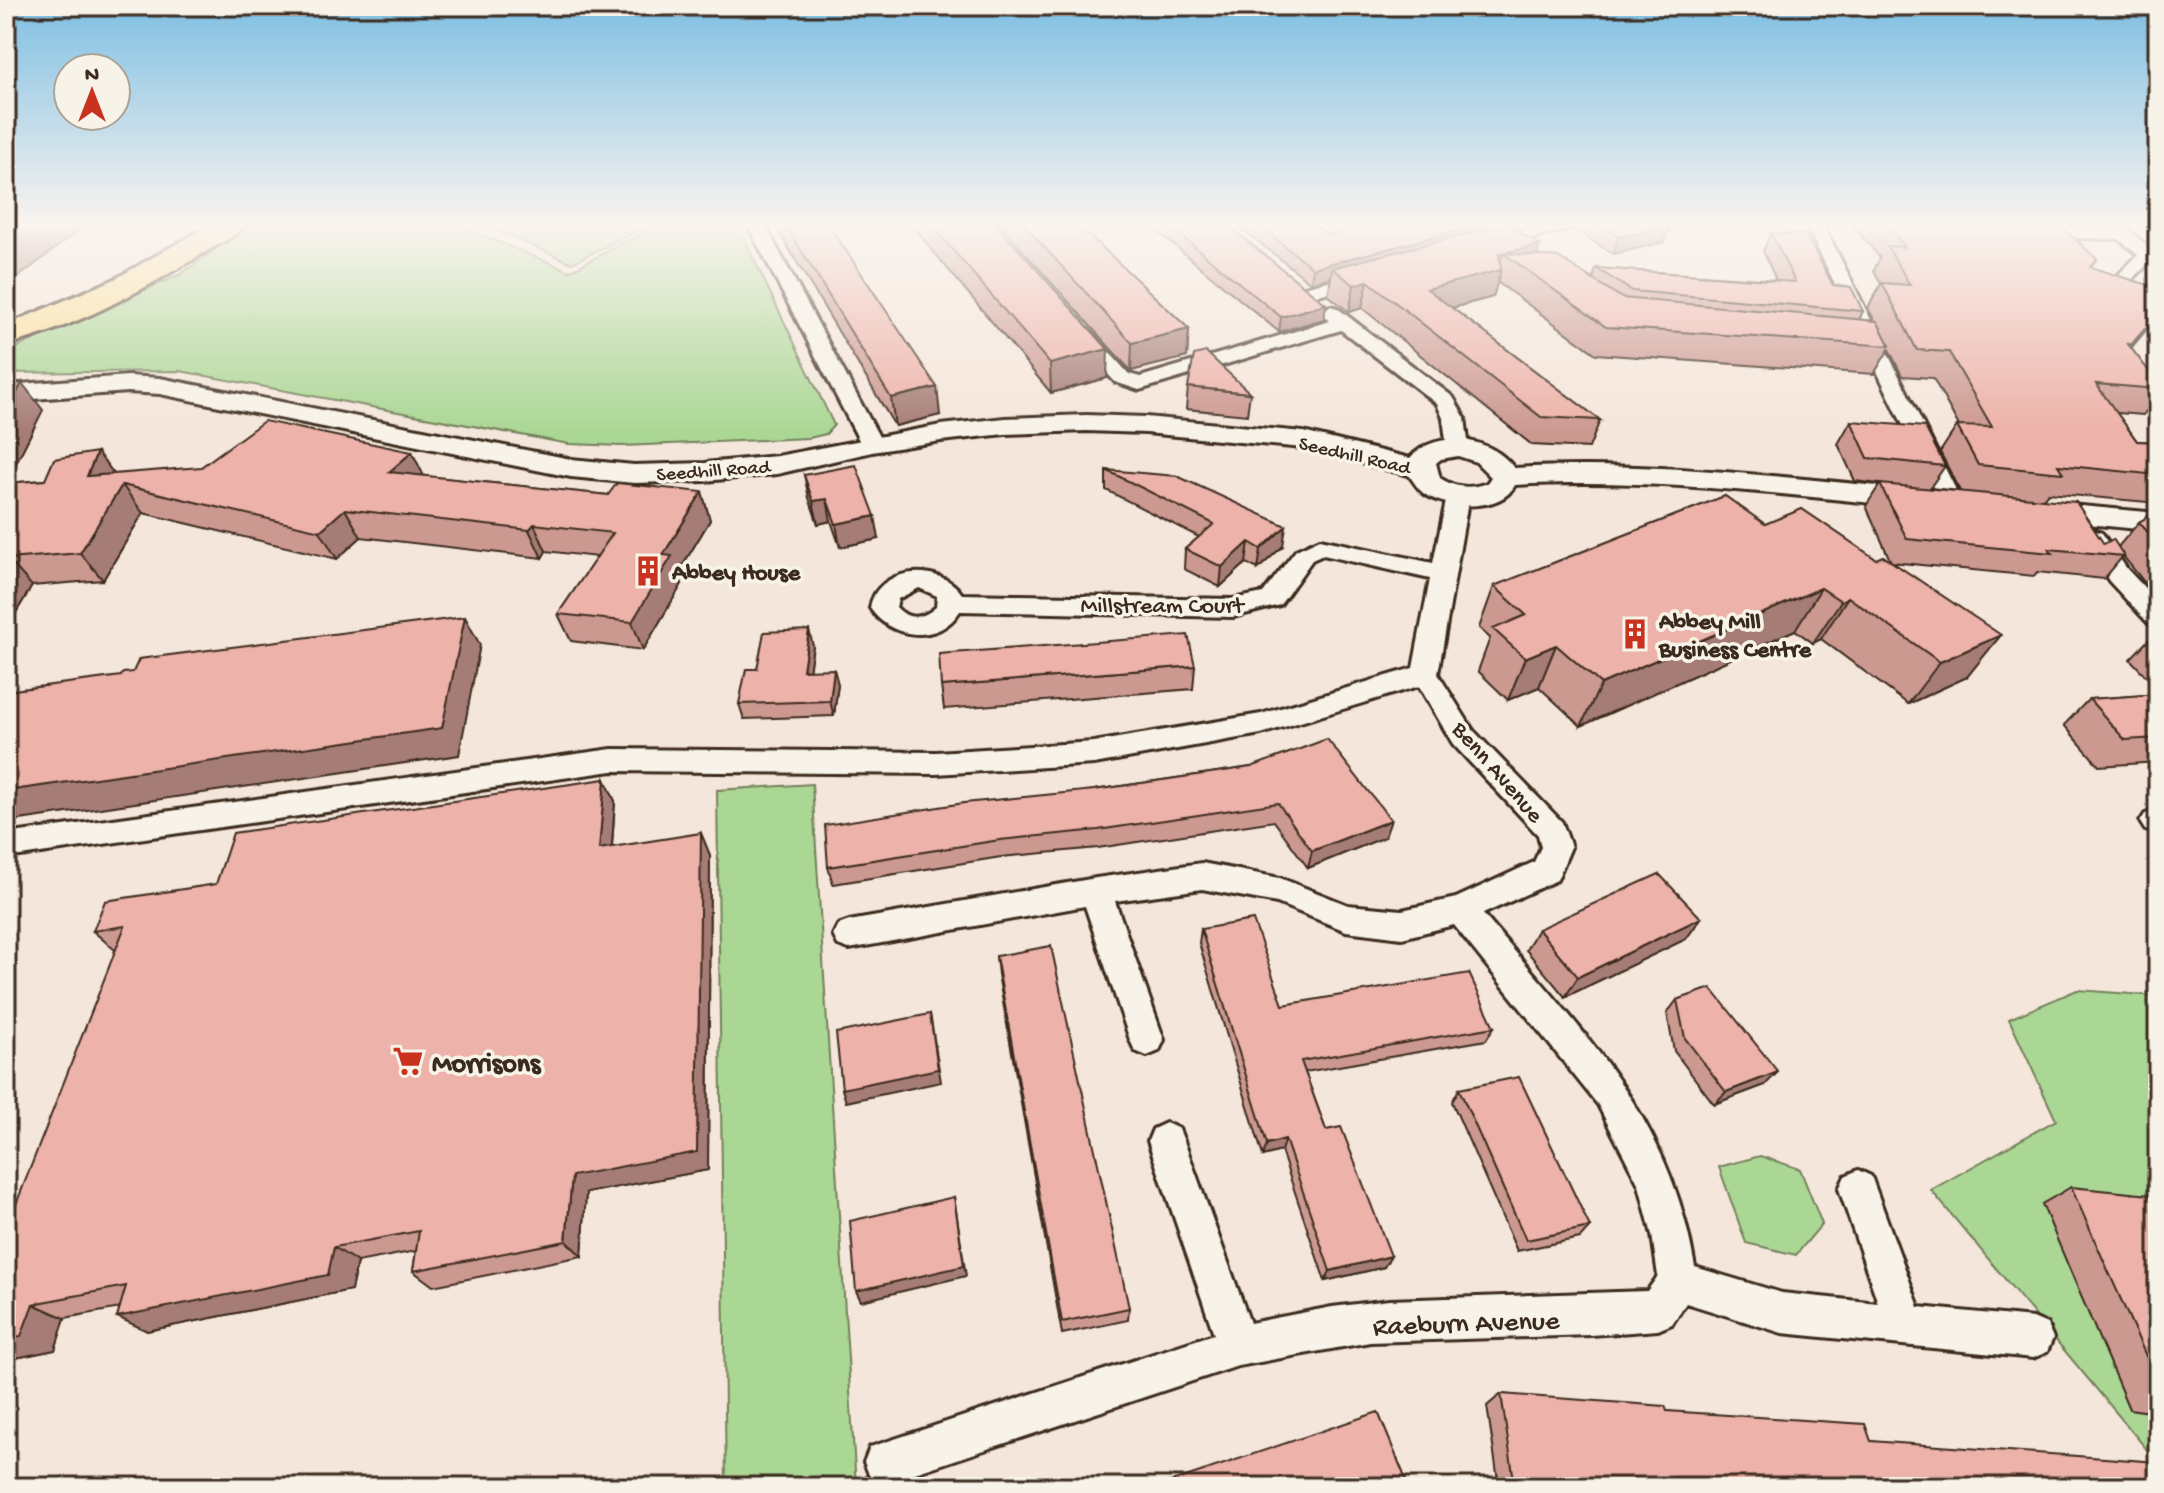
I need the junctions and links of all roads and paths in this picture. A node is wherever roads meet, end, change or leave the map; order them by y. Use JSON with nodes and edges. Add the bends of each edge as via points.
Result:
{"nodes":[{"id":1,"x":75,"y":292,"type":"edge"},
{"id":2,"x":112,"y":292,"type":"edge"},
{"id":3,"x":791,"y":292,"type":"edge"},
{"id":4,"x":1307,"y":292,"type":"edge"},
{"id":5,"x":1848,"y":292,"type":"edge"},
{"id":6,"x":2125,"y":292,"type":"edge"},
{"id":7,"x":2158,"y":303,"type":"edge"},
{"id":8,"x":6,"y":322,"type":"edge"},
{"id":9,"x":1072,"y":322,"type":"edge"},
{"id":10,"x":1344,"y":323,"type":"junction"},
{"id":11,"x":6,"y":336,"type":"edge"},
{"id":12,"x":1841,"y":338,"type":"edge"},
{"id":13,"x":1873,"y":341,"type":"junction"},
{"id":14,"x":6,"y":393,"type":"edge"},
{"id":15,"x":872,"y":444,"type":"junction"},
{"id":16,"x":1458,"y":448,"type":"junction"},
{"id":17,"x":1421,"y":469,"type":"junction"},
{"id":18,"x":1505,"y":477,"type":"junction"},
{"id":19,"x":1458,"y":496,"type":"junction"},
{"id":20,"x":1980,"y":505,"type":"junction"},
{"id":21,"x":2080,"y":515,"type":"junction"},
{"id":22,"x":2158,"y":522,"type":"edge"},
{"id":23,"x":1442,"y":573,"type":"junction"},
{"id":24,"x":951,"y":602,"type":"dead end"},
{"id":25,"x":2158,"y":618,"type":"edge"},
{"id":26,"x":1425,"y":674,"type":"junction"},
{"id":27,"x":6,"y":846,"type":"edge"},
{"id":28,"x":1096,"y":891,"type":"junction"},
{"id":29,"x":1461,"y":910,"type":"junction"},
{"id":30,"x":849,"y":935,"type":"dead end"},
{"id":31,"x":1147,"y":1040,"type":"dead end"},
{"id":32,"x":1166,"y":1141,"type":"dead end"},
{"id":33,"x":1858,"y":1189,"type":"dead end"},
{"id":34,"x":1678,"y":1280,"type":"junction"},
{"id":35,"x":1906,"y":1326,"type":"junction"},
{"id":36,"x":2033,"y":1338,"type":"dead end"},
{"id":37,"x":1238,"y":1346,"type":"junction"},
{"id":38,"x":885,"y":1462,"type":"dead end"}],
"edges":[{"from":1,"to":8,"type":"main road"},
{"from":2,"to":11,"type":"main road"},
{"from":3,"to":15,"type":"street"},
{"from":4,"to":10,"type":"street"},
{"from":5,"to":13,"type":"street"},
{"from":6,"to":7,"type":"street"},
{"from":9,"to":10,"type":"street","via":[[1122,378],[1139,384]]},
{"from":10,"to":16,"type":"street","via":[[1446,401]]},
{"from":12,"to":13,"type":"street"},
{"from":13,"to":20,"type":"street"},
{"from":14,"to":15,"type":"street","name":"Seedhill Road","via":[[160,386],[571,468],[634,474],[777,465]]},
{"from":15,"to":17,"type":"street","name":"Seedhill Road","via":[[1005,426],[1146,425],[1303,440]]},
{"from":16,"to":17,"type":"street","via":[[1432,452]]},
{"from":16,"to":18,"type":"street","via":[[1493,459]]},
{"from":17,"to":19,"type":"street","via":[[1430,484]]},
{"from":18,"to":19,"type":"street","via":[[1489,495]]},
{"from":18,"to":20,"type":"street","via":[[1641,473]]},
{"from":19,"to":23,"type":"street"},
{"from":20,"to":21,"type":"street"},
{"from":21,"to":22,"type":"street"},
{"from":21,"to":25,"type":"street","via":[[2118,575]]},
{"from":23,"to":24,"type":"street","name":"Millstream Court","via":[[1320,547],[1304,555],[1271,599],[1233,608]]},
{"from":23,"to":26,"type":"street"},
{"from":26,"to":27,"type":"street","via":[[1261,724],[1094,753],[936,763],[612,760]]},
{"from":26,"to":29,"type":"street","name":"Benn Avenue","via":[[1463,737],[1551,830],[1556,847],[1546,871]]},
{"from":28,"to":29,"type":"street","name":"Benn Avenue","via":[[1202,876],[1280,891],[1346,918],[1402,924]]},
{"from":28,"to":30,"type":"street","name":"Benn Avenue"},
{"from":28,"to":31,"type":"street"},
{"from":29,"to":34,"type":"street","via":[[1610,1093],[1657,1183]]},
{"from":32,"to":37,"type":"street"},
{"from":33,"to":35,"type":"street"},
{"from":34,"to":35,"type":"street","via":[[1782,1313]]},
{"from":34,"to":37,"type":"street","name":"Raeburn Avenue","via":[[1658,1310],[1387,1320]]},
{"from":35,"to":36,"type":"street"},
{"from":37,"to":38,"type":"street","name":"Raeburn Avenue"}]}
